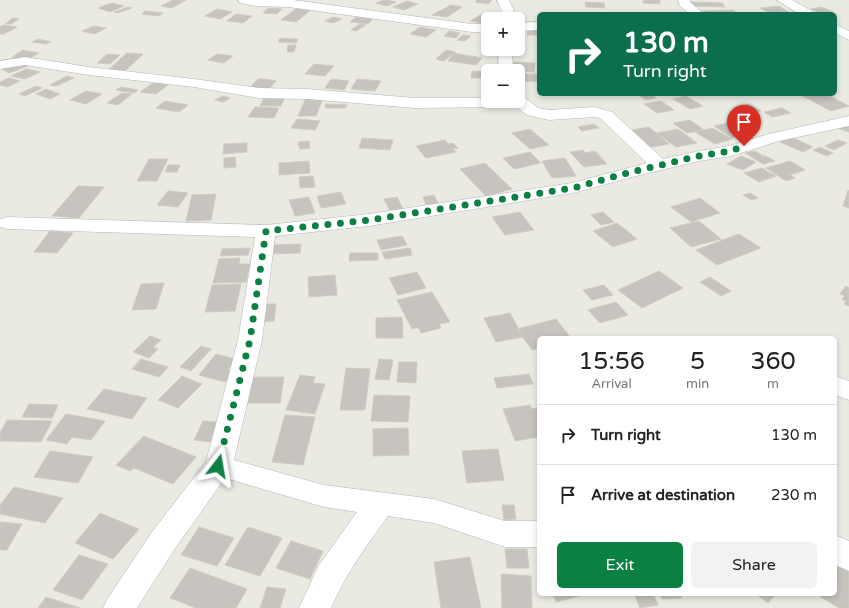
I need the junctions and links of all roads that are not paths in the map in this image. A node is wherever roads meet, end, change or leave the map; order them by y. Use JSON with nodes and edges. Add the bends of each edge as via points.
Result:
{"nodes":[{"id":1,"x":244,"y":0,"type":"edge"},
{"id":2,"x":503,"y":0,"type":"edge"},
{"id":3,"x":684,"y":0,"type":"edge"},
{"id":4,"x":783,"y":0,"type":"edge"},
{"id":5,"x":508,"y":12,"type":"edge"},
{"id":6,"x":695,"y":12,"type":"edge"},
{"id":7,"x":804,"y":12,"type":"edge"},
{"id":8,"x":537,"y":26,"type":"edge"},
{"id":9,"x":525,"y":27,"type":"edge"},
{"id":10,"x":481,"y":28,"type":"edge"},
{"id":11,"x":837,"y":29,"type":"edge"},
{"id":12,"x":849,"y":36,"type":"edge"},
{"id":13,"x":837,"y":44,"type":"edge"},
{"id":14,"x":849,"y":44,"type":"edge"},
{"id":15,"x":0,"y":57,"type":"edge"},
{"id":16,"x":17,"y":61,"type":"junction"},
{"id":17,"x":0,"y":65,"type":"edge"},
{"id":18,"x":481,"y":102,"type":"edge"},
{"id":19,"x":525,"y":105,"type":"edge"},
{"id":20,"x":849,"y":121,"type":"edge"},
{"id":21,"x":659,"y":165,"type":"junction"},
{"id":22,"x":7,"y":223,"type":"dead end"},
{"id":23,"x":266,"y":231,"type":"junction"},
{"id":24,"x":837,"y":386,"type":"edge"},
{"id":25,"x":849,"y":391,"type":"edge"},
{"id":26,"x":218,"y":466,"type":"junction"},
{"id":27,"x":381,"y":504,"type":"junction"},
{"id":28,"x":537,"y":534,"type":"edge"},
{"id":29,"x":837,"y":549,"type":"edge"},
{"id":30,"x":849,"y":558,"type":"edge"},
{"id":31,"x":119,"y":608,"type":"edge"},
{"id":32,"x":315,"y":608,"type":"edge"}],
"edges":[{"from":1,"to":10,"type":"street","via":[[288,3]]},
{"from":2,"to":5,"type":"street"},
{"from":3,"to":6,"type":"street","via":[[684,3]]},
{"from":4,"to":7,"type":"street"},
{"from":8,"to":9,"type":"street"},
{"from":11,"to":12,"type":"street"},
{"from":13,"to":14,"type":"street"},
{"from":15,"to":16,"type":"street"},
{"from":16,"to":17,"type":"street"},
{"from":16,"to":18,"type":"street","via":[[259,93],[307,94],[414,103]]},
{"from":19,"to":21,"type":"street","via":[[534,112],[549,115],[594,112],[606,115]]},
{"from":20,"to":21,"type":"street","via":[[775,137],[731,151]]},
{"from":21,"to":23,"type":"street","via":[[573,188],[370,220]]},
{"from":22,"to":23,"type":"street"},
{"from":23,"to":26,"type":"street","via":[[250,340]]},
{"from":24,"to":25,"type":"street"},
{"from":26,"to":27,"type":"street","via":[[324,496]]},
{"from":26,"to":31,"type":"street","via":[[163,541]]},
{"from":27,"to":28,"type":"street","via":[[434,511],[505,534]]},
{"from":27,"to":32,"type":"street","via":[[330,575]]},
{"from":29,"to":30,"type":"street"}]}
